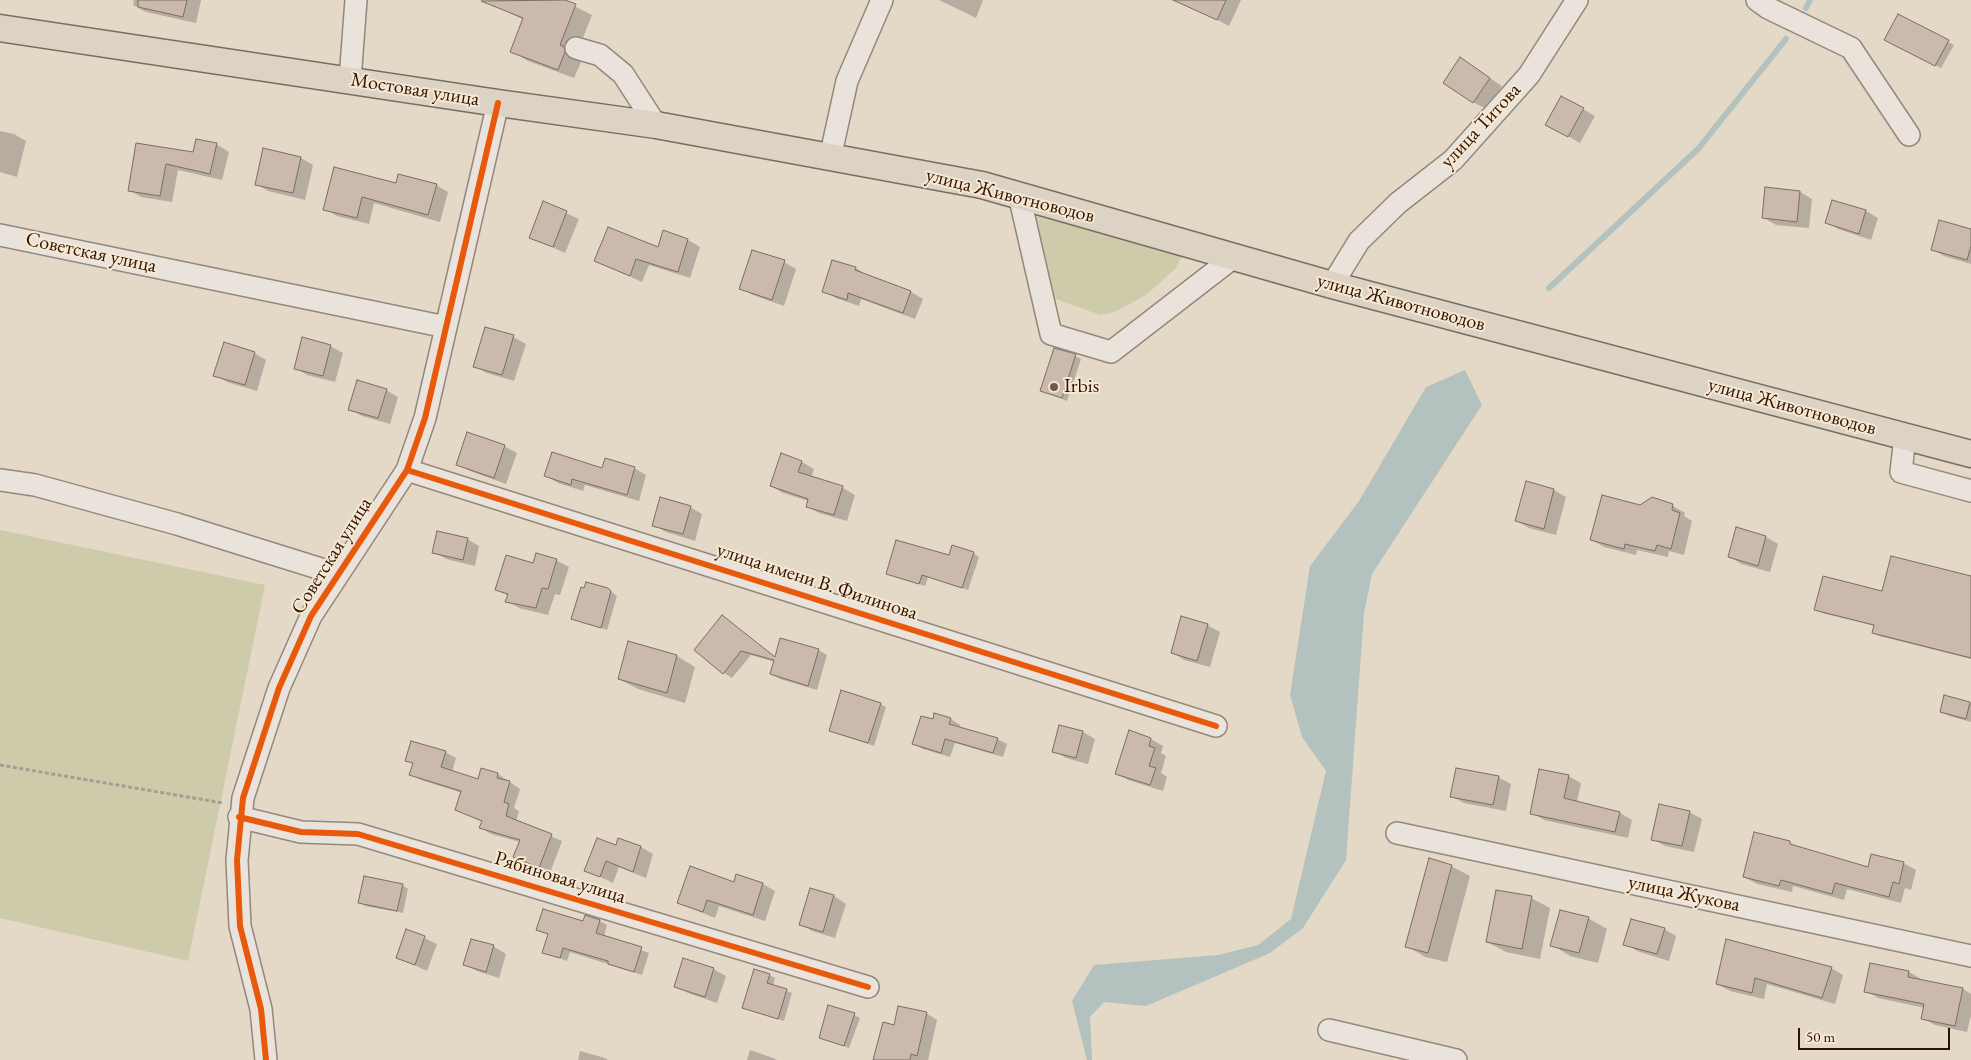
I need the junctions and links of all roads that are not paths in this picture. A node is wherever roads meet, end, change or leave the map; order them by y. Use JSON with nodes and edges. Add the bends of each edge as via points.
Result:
{"nodes":[{"id":1,"x":356,"y":0,"type":"edge"},
{"id":2,"x":882,"y":0,"type":"edge"},
{"id":3,"x":1577,"y":0,"type":"edge"},
{"id":4,"x":1757,"y":0,"type":"edge"},
{"id":5,"x":0,"y":28,"type":"edge"},
{"id":6,"x":576,"y":48,"type":"dead end"},
{"id":7,"x":350,"y":80,"type":"junction"},
{"id":8,"x":498,"y":103,"type":"junction"},
{"id":9,"x":656,"y":125,"type":"junction"},
{"id":10,"x":1909,"y":135,"type":"dead end"},
{"id":11,"x":830,"y":158,"type":"junction"},
{"id":12,"x":1019,"y":195,"type":"junction"},
{"id":13,"x":0,"y":235,"type":"edge"},
{"id":14,"x":1234,"y":257,"type":"junction"},
{"id":15,"x":1332,"y":285,"type":"junction"},
{"id":16,"x":446,"y":327,"type":"junction"},
{"id":17,"x":1905,"y":437,"type":"junction"},
{"id":18,"x":1971,"y":454,"type":"edge"},
{"id":19,"x":407,"y":470,"type":"junction"},
{"id":20,"x":0,"y":480,"type":"edge"},
{"id":21,"x":1971,"y":491,"type":"edge"},
{"id":22,"x":336,"y":574,"type":"junction"},
{"id":23,"x":1216,"y":726,"type":"dead end"},
{"id":24,"x":241,"y":808,"type":"junction"},
{"id":25,"x":1397,"y":832,"type":"dead end"},
{"id":26,"x":1971,"y":956,"type":"edge"},
{"id":27,"x":868,"y":987,"type":"dead end"},
{"id":28,"x":1329,"y":1030,"type":"dead end"},
{"id":29,"x":266,"y":1060,"type":"edge"},
{"id":30,"x":1456,"y":1060,"type":"edge"}],
"edges":[{"from":1,"to":7,"type":"street"},
{"from":2,"to":11,"type":"street","via":[[847,81]]},
{"from":3,"to":15,"type":"street","name":"улица Титова","via":[[1529,75],[1453,160],[1398,204],[1359,241]]},
{"from":4,"to":10,"type":"street","via":[[1851,48]]},
{"from":5,"to":7,"type":"main road","name":"Мостовая улица"},
{"from":6,"to":9,"type":"street","via":[[600,55],[623,74]]},
{"from":7,"to":8,"type":"main road","name":"Мостовая улица"},
{"from":8,"to":9,"type":"main road","name":"Мостовая улица"},
{"from":8,"to":16,"type":"street","name":"Советская улица"},
{"from":9,"to":11,"type":"main road","name":"Мостовая улица"},
{"from":11,"to":12,"type":"main road","name":"улица Животноводов","via":[[982,185]]},
{"from":12,"to":14,"type":"main road","name":"улица Животноводов"},
{"from":12,"to":14,"type":"street","via":[[1051,334],[1111,352]]},
{"from":13,"to":16,"type":"street","name":"Советская улица"},
{"from":14,"to":15,"type":"main road","name":"улица Животноводов"},
{"from":15,"to":17,"type":"main road","name":"улица Животноводов"},
{"from":16,"to":19,"type":"street","name":"Советская улица","via":[[425,418]]},
{"from":17,"to":18,"type":"main road","name":"улица Животноводов"},
{"from":17,"to":21,"type":"street","via":[[1902,472]]},
{"from":19,"to":22,"type":"street","name":"Советская улица"},
{"from":19,"to":23,"type":"street","name":"улица имени В. Филинова"},
{"from":20,"to":22,"type":"street","via":[[35,485],[177,524]]},
{"from":22,"to":24,"type":"street","name":"Советская улица","via":[[311,616],[279,688]]},
{"from":24,"to":27,"type":"street","name":"Рябиновая улица","via":[[302,832],[358,834]]},
{"from":24,"to":29,"type":"street","name":"Советская улица","via":[[237,860],[240,926],[261,1008]]},
{"from":25,"to":26,"type":"street","name":"улица Жукова"},
{"from":28,"to":30,"type":"street"}]}
